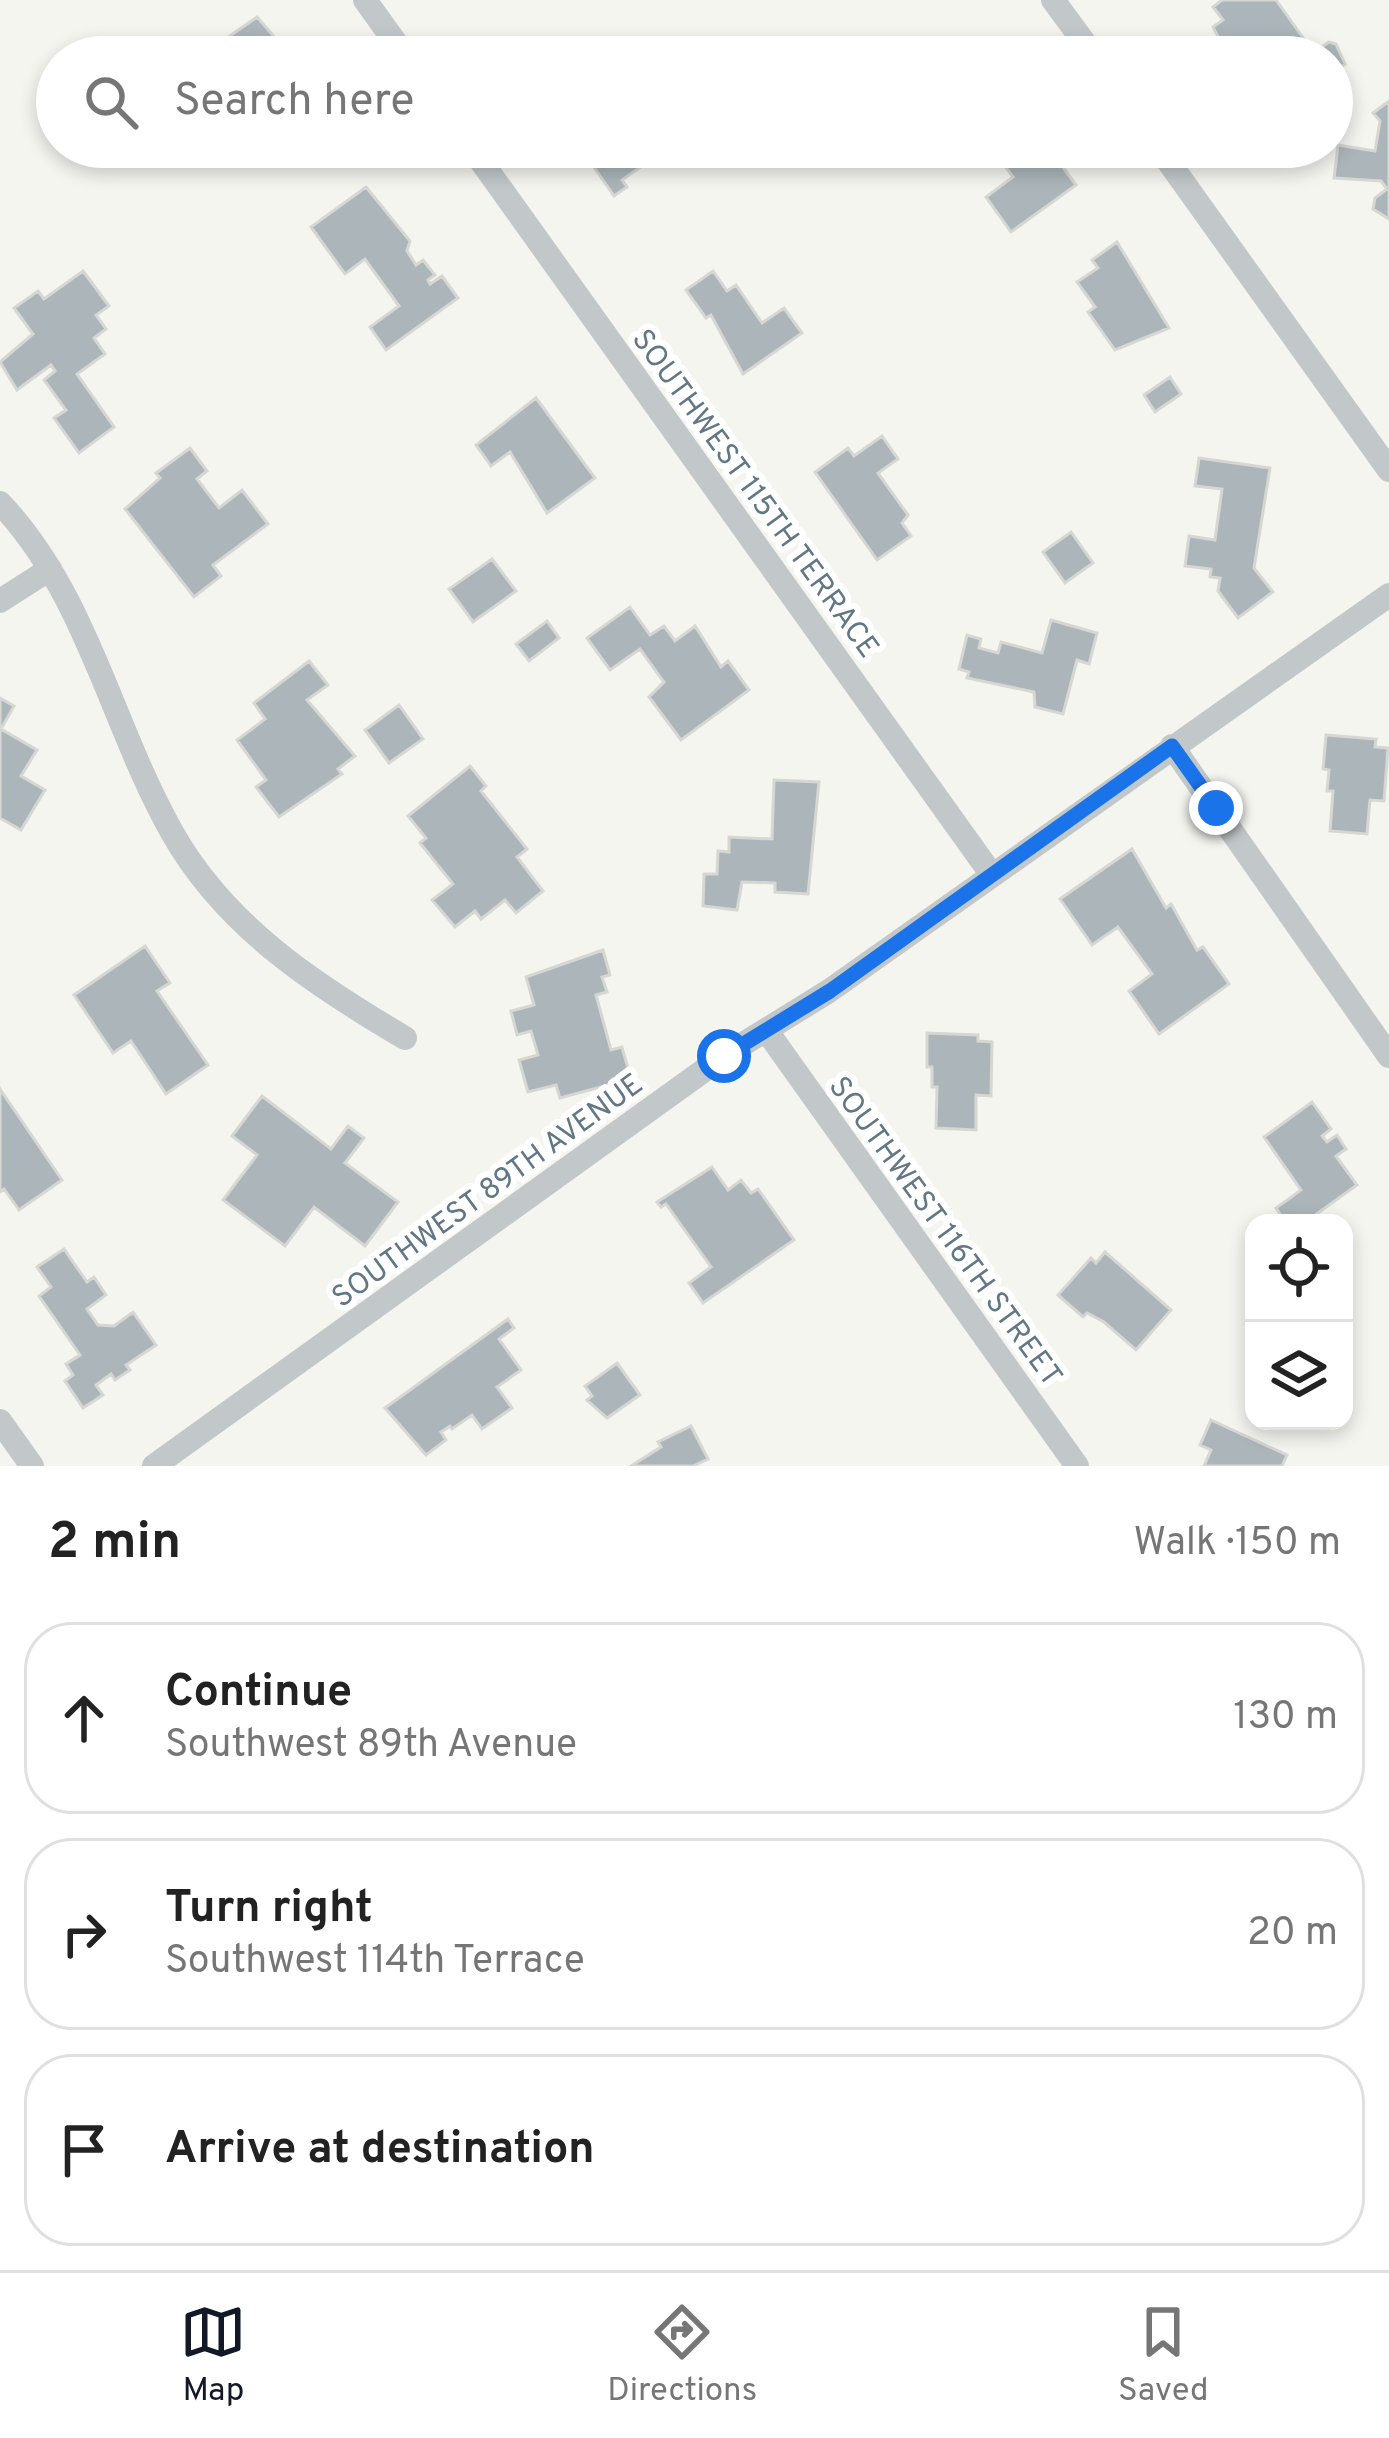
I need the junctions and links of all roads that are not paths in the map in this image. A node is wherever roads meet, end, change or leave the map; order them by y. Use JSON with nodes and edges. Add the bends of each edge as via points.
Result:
{"nodes":[{"id":1,"x":365,"y":0,"type":"edge"},
{"id":2,"x":1053,"y":0,"type":"edge"},
{"id":3,"x":391,"y":36,"type":"edge"},
{"id":4,"x":1080,"y":36,"type":"edge"},
{"id":5,"x":486,"y":168,"type":"edge"},
{"id":6,"x":1173,"y":168,"type":"edge"},
{"id":7,"x":1389,"y":470,"type":"edge"},
{"id":8,"x":0,"y":503,"type":"edge"},
{"id":9,"x":50,"y":569,"type":"junction"},
{"id":10,"x":1389,"y":595,"type":"edge"},
{"id":11,"x":0,"y":601,"type":"edge"},
{"id":12,"x":1172,"y":746,"type":"junction"},
{"id":13,"x":992,"y":875,"type":"junction"},
{"id":14,"x":766,"y":1030,"type":"junction"},
{"id":15,"x":405,"y":1038,"type":"dead end"},
{"id":16,"x":1389,"y":1056,"type":"edge"},
{"id":17,"x":0,"y":1421,"type":"edge"},
{"id":18,"x":32,"y":1466,"type":"edge"},
{"id":19,"x":154,"y":1466,"type":"edge"},
{"id":20,"x":1077,"y":1466,"type":"edge"}],
"edges":[{"from":1,"to":3,"type":"street"},
{"from":2,"to":4,"type":"street"},
{"from":5,"to":13,"type":"street","name":"SOUTHWEST 115TH TERRACE"},
{"from":6,"to":7,"type":"street"},
{"from":8,"to":9,"type":"street"},
{"from":9,"to":11,"type":"street"},
{"from":9,"to":15,"type":"street","via":[[190,862],[297,970]]},
{"from":10,"to":12,"type":"street","name":"SOUTHWEST 89TH AVENUE"},
{"from":12,"to":13,"type":"street","name":"SOUTHWEST 89TH AVENUE"},
{"from":12,"to":16,"type":"street"},
{"from":13,"to":14,"type":"street","name":"SOUTHWEST 89TH AVENUE"},
{"from":14,"to":19,"type":"street","name":"SOUTHWEST 89TH AVENUE"},
{"from":14,"to":20,"type":"street","name":"SOUTHWEST 116TH STREET"},
{"from":17,"to":18,"type":"street"}]}
